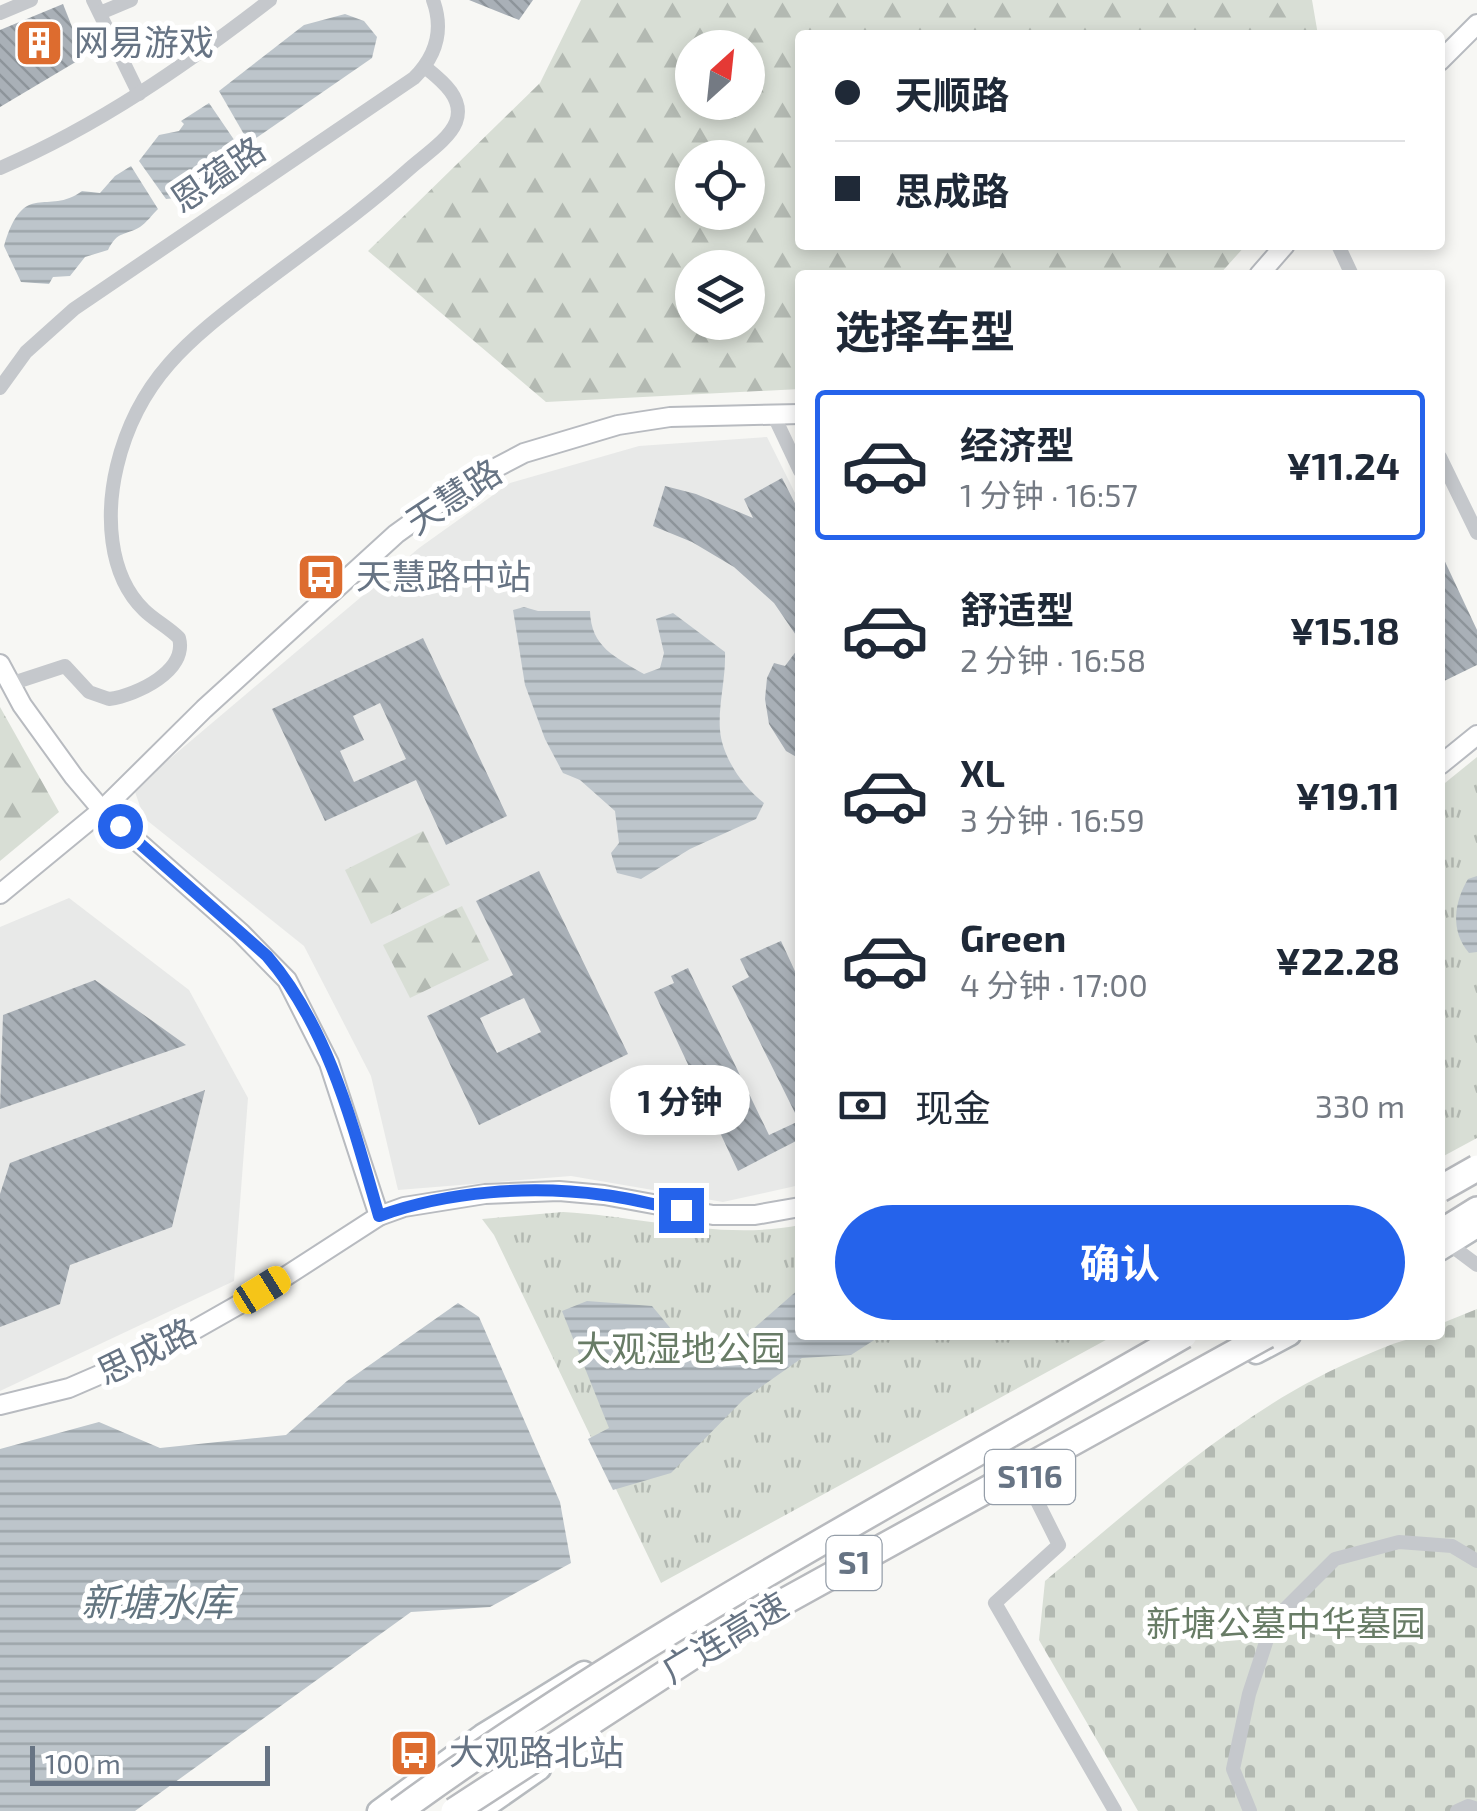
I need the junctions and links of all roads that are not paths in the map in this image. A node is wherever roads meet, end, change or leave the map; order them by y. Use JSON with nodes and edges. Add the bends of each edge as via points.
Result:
{"nodes":[{"id":1,"x":31,"y":0,"type":"edge"},
{"id":2,"x":131,"y":0,"type":"edge"},
{"id":3,"x":270,"y":0,"type":"edge"},
{"id":4,"x":434,"y":0,"type":"edge"},
{"id":5,"x":96,"y":6,"type":"edge"},
{"id":6,"x":0,"y":13,"type":"edge"},
{"id":7,"x":1477,"y":24,"type":"edge"},
{"id":8,"x":1445,"y":56,"type":"edge"},
{"id":9,"x":425,"y":67,"type":"junction"},
{"id":10,"x":139,"y":94,"type":"junction"},
{"id":11,"x":0,"y":168,"type":"edge"},
{"id":12,"x":1281,"y":250,"type":"edge"},
{"id":13,"x":1263,"y":270,"type":"edge"},
{"id":14,"x":0,"y":388,"type":"edge"},
{"id":15,"x":773,"y":414,"type":"junction"},
{"id":16,"x":795,"y":414,"type":"edge"},
{"id":17,"x":795,"y":460,"type":"edge"},
{"id":18,"x":1445,"y":466,"type":"edge"},
{"id":19,"x":1477,"y":533,"type":"edge"},
{"id":20,"x":0,"y":664,"type":"edge"},
{"id":21,"x":10,"y":684,"type":"junction"},
{"id":22,"x":1477,"y":735,"type":"edge"},
{"id":23,"x":1445,"y":760,"type":"edge"},
{"id":24,"x":102,"y":810,"type":"junction"},
{"id":25,"x":0,"y":894,"type":"edge"},
{"id":26,"x":1477,"y":1167,"type":"edge"},
{"id":27,"x":1445,"y":1187,"type":"edge"},
{"id":28,"x":795,"y":1207,"type":"edge"},
{"id":29,"x":1477,"y":1210,"type":"edge"},
{"id":30,"x":379,"y":1216,"type":"junction"},
{"id":31,"x":1477,"y":1227,"type":"edge"},
{"id":32,"x":1445,"y":1240,"type":"edge"},
{"id":33,"x":1445,"y":1241,"type":"edge"},
{"id":34,"x":1445,"y":1243,"type":"edge"},
{"id":35,"x":1477,"y":1264,"type":"edge"},
{"id":36,"x":1177,"y":1340,"type":"edge"},
{"id":37,"x":1177,"y":1340,"type":"edge"},
{"id":38,"x":1258,"y":1340,"type":"edge"},
{"id":39,"x":1281,"y":1340,"type":"edge"},
{"id":40,"x":0,"y":1405,"type":"edge"},
{"id":41,"x":1026,"y":1479,"type":"junction"},
{"id":42,"x":1477,"y":1561,"type":"edge"},
{"id":43,"x":746,"y":1578,"type":"junction"},
{"id":44,"x":770,"y":1619,"type":"junction"},
{"id":45,"x":1477,"y":1809,"type":"edge"},
{"id":46,"x":378,"y":1811,"type":"edge"},
{"id":47,"x":399,"y":1811,"type":"edge"},
{"id":48,"x":454,"y":1811,"type":"edge"},
{"id":49,"x":480,"y":1811,"type":"edge"},
{"id":50,"x":1115,"y":1811,"type":"edge"},
{"id":51,"x":1250,"y":1811,"type":"edge"},
{"id":52,"x":1457,"y":1811,"type":"edge"}],
"edges":[{"from":1,"to":6,"type":"street"},
{"from":2,"to":5,"type":"street"},
{"from":3,"to":10,"type":"street"},
{"from":4,"to":9,"type":"street","via":[[439,30]]},
{"from":5,"to":10,"type":"street"},
{"from":7,"to":8,"type":"street"},
{"from":9,"to":14,"type":"street","name":"恩蕴路","via":[[74,310],[26,352]]},
{"from":9,"to":21,"type":"street","via":[[454,96],[458,114],[452,129],[390,186],[190,339],[155,380],[127,432],[110,505],[116,560],[142,609],[179,638],[177,664],[108,699],[96,697],[65,666]]},
{"from":10,"to":11,"type":"street"},
{"from":12,"to":13,"type":"street"},
{"from":15,"to":16,"type":"street","name":"天慧路"},
{"from":15,"to":17,"type":"street"},
{"from":15,"to":24,"type":"street","name":"天慧路","via":[[618,425],[524,453],[481,475],[396,534]]},
{"from":18,"to":19,"type":"street"},
{"from":20,"to":21,"type":"street"},
{"from":21,"to":24,"type":"street"},
{"from":22,"to":23,"type":"street"},
{"from":24,"to":25,"type":"street","name":"天慧路"},
{"from":24,"to":30,"type":"street","via":[[287,980],[330,1063]]},
{"from":26,"to":27,"type":"highway","bridge":true},
{"from":28,"to":30,"type":"street","name":"思成路","via":[[756,1216],[714,1215],[559,1191],[445,1198]]},
{"from":29,"to":32,"type":"highway"},
{"from":30,"to":40,"type":"street","name":"思成路","via":[[166,1346],[69,1388]]},
{"from":31,"to":33,"type":"main road"},
{"from":34,"to":35,"type":"street"},
{"from":36,"to":43,"type":"main road","number":"S116"},
{"from":37,"to":47,"type":"highway","name":"广连高速","number":"S1","bridge":true,"via":[[724,1600],[499,1738]]},
{"from":38,"to":48,"type":"highway","name":"广连高速","number":"S1","bridge":true,"via":[[731,1631]]},
{"from":39,"to":41,"type":"main road","number":"S116"},
{"from":41,"to":44,"type":"main road","number":"S116"},
{"from":41,"to":50,"type":"street","via":[[1059,1544],[995,1602]]},
{"from":42,"to":51,"type":"street","via":[[1452,1546],[1399,1542],[1335,1559],[1273,1621],[1233,1768]]},
{"from":43,"to":44,"type":"main road"},
{"from":43,"to":46,"type":"main road","number":"S116","via":[[482,1735]]},
{"from":44,"to":49,"type":"main road","number":"S116","via":[[675,1673]]},
{"from":45,"to":52,"type":"street"}]}
